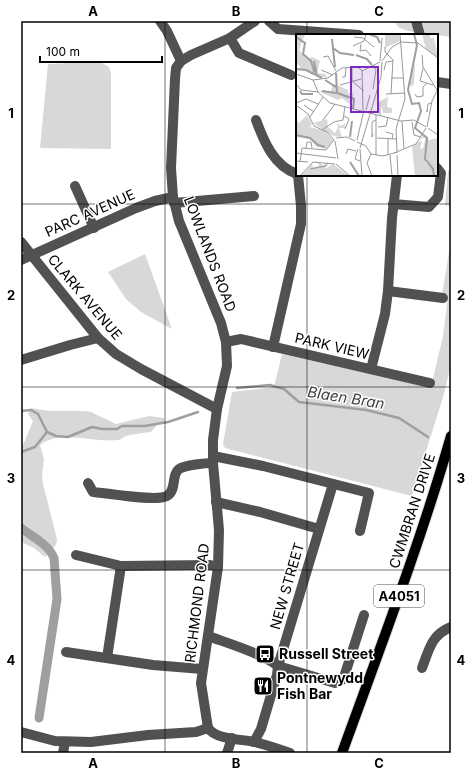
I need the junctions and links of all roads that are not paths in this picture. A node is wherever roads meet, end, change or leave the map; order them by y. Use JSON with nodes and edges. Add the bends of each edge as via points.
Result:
{"nodes":[{"id":1,"x":160,"y":21,"type":"edge"},
{"id":2,"x":255,"y":21,"type":"edge"},
{"id":3,"x":269,"y":21,"type":"edge"},
{"id":4,"x":416,"y":21,"type":"edge"},
{"id":5,"x":346,"y":34,"type":"edge"},
{"id":6,"x":420,"y":34,"type":"edge"},
{"id":7,"x":230,"y":38,"type":"junction"},
{"id":8,"x":181,"y":61,"type":"junction"},
{"id":9,"x":291,"y":75,"type":"dead end"},
{"id":10,"x":438,"y":82,"type":"edge"},
{"id":11,"x":451,"y":84,"type":"edge"},
{"id":12,"x":256,"y":120,"type":"dead end"},
{"id":13,"x":438,"y":169,"type":"edge"},
{"id":14,"x":296,"y":173,"type":"edge"},
{"id":15,"x":298,"y":176,"type":"edge"},
{"id":16,"x":397,"y":176,"type":"edge"},
{"id":17,"x":75,"y":186,"type":"dead end"},
{"id":18,"x":254,"y":196,"type":"dead end"},
{"id":19,"x":173,"y":200,"type":"junction"},
{"id":20,"x":393,"y":204,"type":"junction"},
{"id":21,"x":94,"y":228,"type":"junction"},
{"id":22,"x":21,"y":242,"type":"edge"},
{"id":23,"x":32,"y":256,"type":"junction"},
{"id":24,"x":21,"y":260,"type":"edge"},
{"id":25,"x":388,"y":291,"type":"junction"},
{"id":26,"x":443,"y":298,"type":"dead end"},
{"id":27,"x":98,"y":338,"type":"junction"},
{"id":28,"x":226,"y":342,"type":"junction"},
{"id":29,"x":273,"y":347,"type":"junction"},
{"id":30,"x":21,"y":360,"type":"edge"},
{"id":31,"x":371,"y":370,"type":"junction"},
{"id":32,"x":430,"y":383,"type":"dead end"},
{"id":33,"x":217,"y":409,"type":"junction"},
{"id":34,"x":451,"y":436,"type":"edge"},
{"id":35,"x":213,"y":459,"type":"junction"},
{"id":36,"x":88,"y":483,"type":"dead end"},
{"id":37,"x":333,"y":484,"type":"junction"},
{"id":38,"x":216,"y":502,"type":"junction"},
{"id":39,"x":319,"y":529,"type":"junction"},
{"id":40,"x":360,"y":531,"type":"dead end"},
{"id":41,"x":76,"y":555,"type":"dead end"},
{"id":42,"x":121,"y":566,"type":"junction"},
{"id":43,"x":218,"y":567,"type":"junction"},
{"id":44,"x":364,"y":615,"type":"dead end"},
{"id":45,"x":451,"y":627,"type":"edge"},
{"id":46,"x":208,"y":636,"type":"junction"},
{"id":47,"x":66,"y":652,"type":"dead end"},
{"id":48,"x":107,"y":658,"type":"junction"},
{"id":49,"x":278,"y":666,"type":"junction"},
{"id":50,"x":422,"y":668,"type":"dead end"},
{"id":51,"x":202,"y":669,"type":"junction"},
{"id":52,"x":208,"y":728,"type":"junction"},
{"id":53,"x":21,"y":732,"type":"edge"},
{"id":54,"x":232,"y":738,"type":"junction"},
{"id":55,"x":65,"y":742,"type":"junction"},
{"id":56,"x":254,"y":742,"type":"junction"},
{"id":57,"x":63,"y":753,"type":"edge"},
{"id":58,"x":227,"y":753,"type":"edge"},
{"id":59,"x":290,"y":753,"type":"edge"},
{"id":60,"x":342,"y":753,"type":"edge"}],
"edges":[{"from":1,"to":8,"type":"street"},
{"from":2,"to":7,"type":"street"},
{"from":3,"to":5,"type":"street","via":[[278,29]]},
{"from":4,"to":6,"type":"street"},
{"from":7,"to":8,"type":"street"},
{"from":7,"to":9,"type":"street","via":[[239,54]]},
{"from":8,"to":19,"type":"street","name":"LOWLANDS ROAD","via":[[176,68],[174,79],[171,168]]},
{"from":10,"to":11,"type":"street"},
{"from":12,"to":14,"type":"street","via":[[265,143],[281,166]]},
{"from":13,"to":20,"type":"street","via":[[441,173],[438,197],[429,207]]},
{"from":15,"to":29,"type":"street","via":[[301,224]]},
{"from":16,"to":20,"type":"street"},
{"from":17,"to":21,"type":"street"},
{"from":18,"to":19,"type":"street","name":"PARC AVENUE"},
{"from":19,"to":21,"type":"street","name":"PARC AVENUE","via":[[155,201]]},
{"from":19,"to":28,"type":"street","name":"LOWLANDS ROAD"},
{"from":20,"to":25,"type":"street"},
{"from":21,"to":23,"type":"street","name":"PARC AVENUE"},
{"from":22,"to":23,"type":"street","name":"CLARK AVENUE"},
{"from":23,"to":24,"type":"street","name":"PARC AVENUE"},
{"from":23,"to":27,"type":"street","name":"CLARK AVENUE"},
{"from":25,"to":26,"type":"street"},
{"from":25,"to":31,"type":"street"},
{"from":27,"to":30,"type":"street"},
{"from":27,"to":33,"type":"street","name":"CLARK AVENUE","via":[[116,354]]},
{"from":28,"to":29,"type":"street","name":"PARK VIEW","via":[[241,339]]},
{"from":28,"to":33,"type":"street","name":"LOWLANDS ROAD","via":[[227,366]]},
{"from":29,"to":31,"type":"street","name":"PARK VIEW"},
{"from":31,"to":32,"type":"street","name":"PARK VIEW"},
{"from":33,"to":35,"type":"street","name":"RICHMOND ROAD"},
{"from":34,"to":60,"type":"main road","name":"CWMBRAN DRIVE","number":"A4051","via":[[405,579]]},
{"from":35,"to":36,"type":"street","via":[[180,469],[176,473],[171,492],[159,498],[93,492]]},
{"from":35,"to":37,"type":"street","via":[[263,466]]},
{"from":35,"to":38,"type":"street","name":"RICHMOND ROAD"},
{"from":37,"to":39,"type":"street","name":"NEW STREET"},
{"from":37,"to":40,"type":"street","via":[[370,493]]},
{"from":38,"to":39,"type":"street"},
{"from":38,"to":43,"type":"street","name":"RICHMOND ROAD","via":[[219,530]]},
{"from":39,"to":49,"type":"street","name":"NEW STREET"},
{"from":41,"to":42,"type":"street"},
{"from":42,"to":43,"type":"street"},
{"from":42,"to":48,"type":"street"},
{"from":43,"to":46,"type":"street","name":"RICHMOND ROAD"},
{"from":44,"to":49,"type":"street","via":[[344,677],[339,682],[331,682]]},
{"from":45,"to":50,"type":"street","via":[[442,631],[433,640]]},
{"from":46,"to":49,"type":"street"},
{"from":46,"to":51,"type":"street","name":"RICHMOND ROAD"},
{"from":47,"to":48,"type":"street"},
{"from":48,"to":51,"type":"street"},
{"from":49,"to":56,"type":"street","name":"NEW STREET","via":[[261,728]]},
{"from":51,"to":52,"type":"street","name":"RICHMOND ROAD"},
{"from":52,"to":54,"type":"street","via":[[214,734]]},
{"from":52,"to":55,"type":"street","via":[[196,732]]},
{"from":53,"to":55,"type":"street"},
{"from":54,"to":56,"type":"street"},
{"from":54,"to":58,"type":"street"},
{"from":55,"to":57,"type":"street"},
{"from":56,"to":59,"type":"street"}]}
